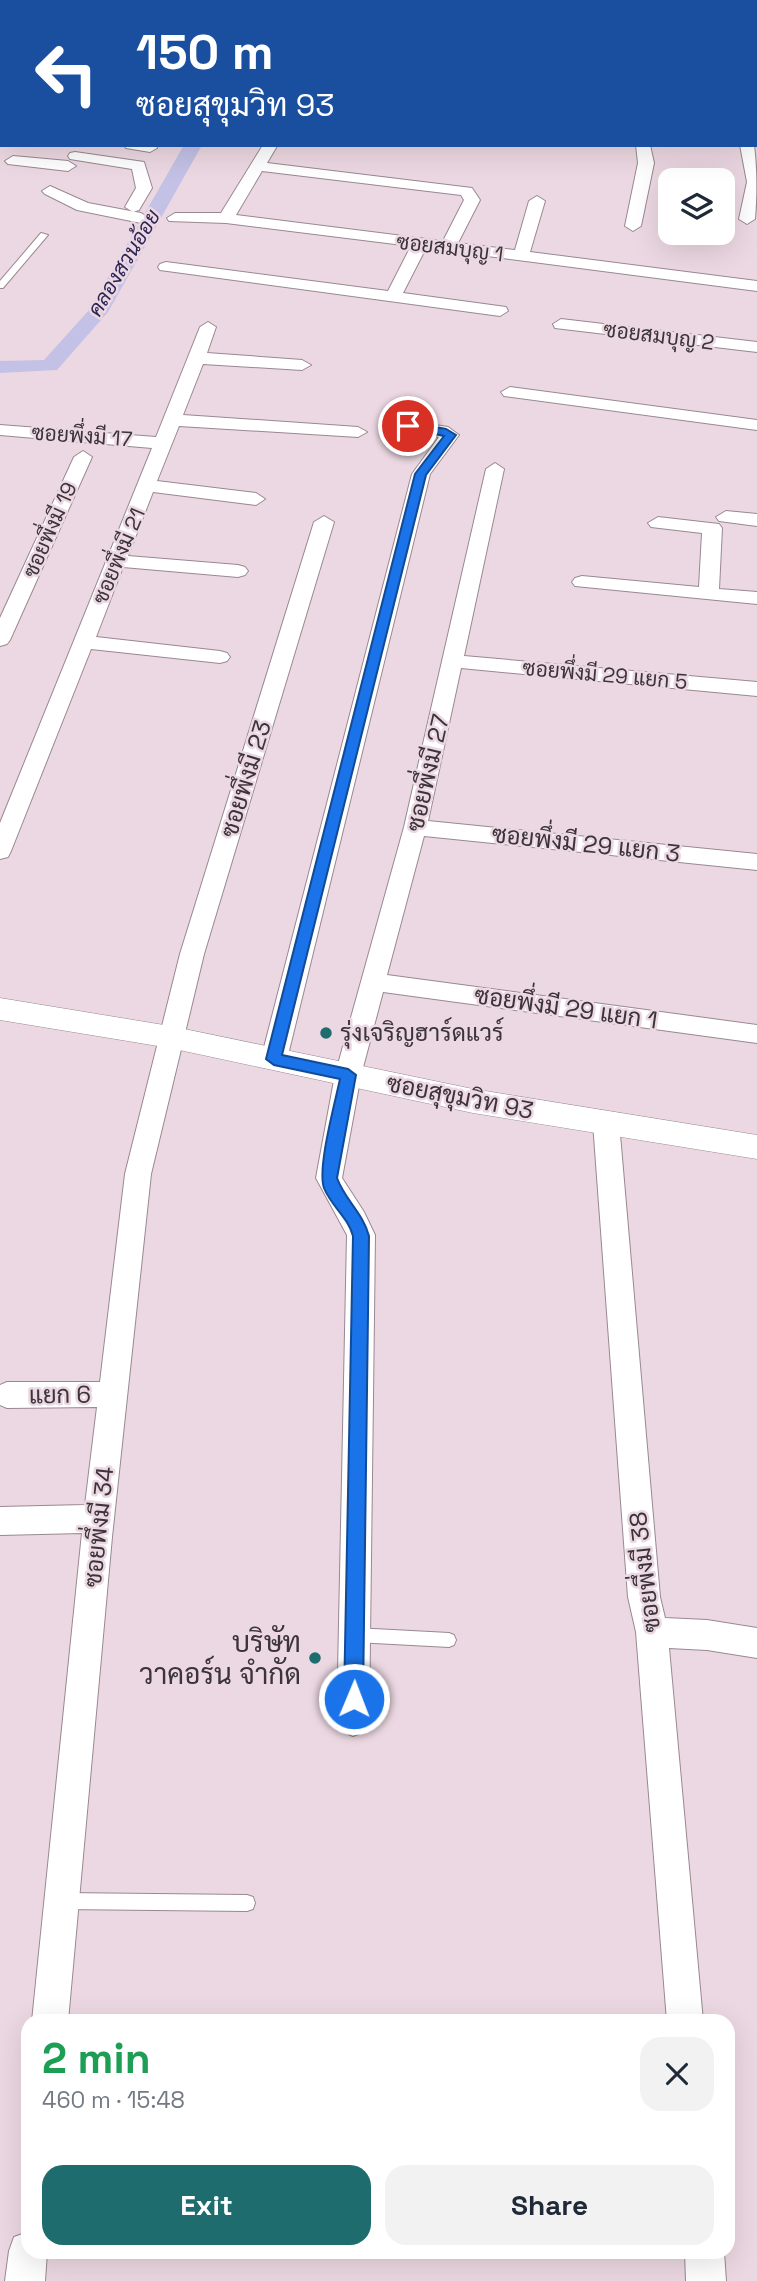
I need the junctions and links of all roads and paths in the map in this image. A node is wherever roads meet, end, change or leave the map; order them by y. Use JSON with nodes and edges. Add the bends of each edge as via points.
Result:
{"nodes":[{"id":1,"x":144,"y":147,"type":"edge"},
{"id":2,"x":269,"y":147,"type":"edge"},
{"id":3,"x":643,"y":147,"type":"edge"},
{"id":4,"x":747,"y":147,"type":"edge"},
{"id":5,"x":150,"y":148,"type":"dead end"},
{"id":6,"x":75,"y":156,"type":"edge"},
{"id":7,"x":13,"y":162,"type":"dead end"},
{"id":8,"x":258,"y":166,"type":"junction"},
{"id":9,"x":50,"y":191,"type":"junction"},
{"id":10,"x":537,"y":201,"type":"dead end"},
{"id":11,"x":38,"y":207,"type":"dead end"},
{"id":12,"x":175,"y":218,"type":"dead end"},
{"id":13,"x":226,"y":218,"type":"junction"},
{"id":14,"x":747,"y":219,"type":"dead end"},
{"id":15,"x":633,"y":226,"type":"dead end"},
{"id":16,"x":44,"y":235,"type":"dead end"},
{"id":17,"x":420,"y":244,"type":"junction"},
{"id":18,"x":447,"y":248,"type":"junction"},
{"id":19,"x":521,"y":257,"type":"junction"},
{"id":20,"x":166,"y":267,"type":"dead end"},
{"id":21,"x":0,"y":286,"type":"edge"},
{"id":22,"x":757,"y":286,"type":"edge"},
{"id":23,"x":393,"y":297,"type":"junction"},
{"id":24,"x":500,"y":311,"type":"dead end"},
{"id":25,"x":561,"y":324,"type":"dead end"},
{"id":26,"x":208,"y":327,"type":"dead end"},
{"id":27,"x":757,"y":348,"type":"edge"},
{"id":28,"x":197,"y":358,"type":"junction"},
{"id":29,"x":302,"y":365,"type":"dead end"},
{"id":30,"x":510,"y":392,"type":"dead end"},
{"id":31,"x":173,"y":420,"type":"junction"},
{"id":32,"x":757,"y":425,"type":"edge"},
{"id":33,"x":408,"y":426,"type":"dead end"},
{"id":34,"x":0,"y":430,"type":"edge"},
{"id":35,"x":358,"y":432,"type":"dead end"},
{"id":36,"x":164,"y":443,"type":"junction"},
{"id":37,"x":83,"y":457,"type":"dead end"},
{"id":38,"x":495,"y":469,"type":"dead end"},
{"id":39,"x":148,"y":486,"type":"junction"},
{"id":40,"x":256,"y":499,"type":"dead end"},
{"id":41,"x":726,"y":517,"type":"dead end"},
{"id":42,"x":757,"y":520,"type":"edge"},
{"id":43,"x":324,"y":522,"type":"dead end"},
{"id":44,"x":658,"y":523,"type":"dead end"},
{"id":45,"x":117,"y":561,"type":"junction"},
{"id":46,"x":238,"y":572,"type":"dead end"},
{"id":47,"x":582,"y":582,"type":"dead end"},
{"id":48,"x":709,"y":594,"type":"junction"},
{"id":49,"x":757,"y":598,"type":"edge"},
{"id":50,"x":0,"y":640,"type":"edge"},
{"id":51,"x":82,"y":642,"type":"junction"},
{"id":52,"x":220,"y":657,"type":"dead end"},
{"id":53,"x":454,"y":661,"type":"junction"},
{"id":54,"x":757,"y":690,"type":"edge"},
{"id":55,"x":415,"y":827,"type":"junction"},
{"id":56,"x":0,"y":851,"type":"edge"},
{"id":57,"x":757,"y":862,"type":"edge"},
{"id":58,"x":374,"y":982,"type":"junction"},
{"id":59,"x":0,"y":1009,"type":"edge"},
{"id":60,"x":757,"y":1034,"type":"edge"},
{"id":61,"x":170,"y":1037,"type":"junction"},
{"id":62,"x":274,"y":1059,"type":"junction"},
{"id":63,"x":348,"y":1075,"type":"junction"},
{"id":64,"x":606,"y":1123,"type":"junction"},
{"id":65,"x":757,"y":1147,"type":"edge"},
{"id":66,"x":113,"y":1394,"type":"junction"},
{"id":67,"x":7,"y":1395,"type":"dead end"},
{"id":68,"x":99,"y":1519,"type":"junction"},
{"id":69,"x":0,"y":1521,"type":"edge"},
{"id":70,"x":652,"y":1632,"type":"junction"},
{"id":71,"x":354,"y":1635,"type":"junction"},
{"id":72,"x":449,"y":1640,"type":"dead end"},
{"id":73,"x":757,"y":1643,"type":"edge"},
{"id":74,"x":353,"y":1720,"type":"dead end"},
{"id":75,"x":62,"y":1901,"type":"junction"},
{"id":76,"x":247,"y":1903,"type":"dead end"},
{"id":77,"x":51,"y":2014,"type":"edge"},
{"id":78,"x":684,"y":2014,"type":"edge"},
{"id":79,"x":27,"y":2259,"type":"edge"},
{"id":80,"x":704,"y":2259,"type":"edge"},
{"id":81,"x":25,"y":2281,"type":"edge"},
{"id":82,"x":706,"y":2281,"type":"edge"}],
"edges":[{"from":1,"to":5,"type":"street"},
{"from":2,"to":8,"type":"street"},
{"from":3,"to":15,"type":"street","via":[[646,163]]},
{"from":4,"to":14,"type":"street","via":[[755,181]]},
{"from":6,"to":7,"type":"street"},
{"from":6,"to":9,"type":"street"},
{"from":6,"to":9,"type":"street","via":[[139,165],[144,187],[137,212],[88,210]]},
{"from":8,"to":13,"type":"street"},
{"from":8,"to":18,"type":"street","via":[[467,191],[472,200]]},
{"from":9,"to":11,"type":"street"},
{"from":10,"to":19,"type":"street"},
{"from":12,"to":13,"type":"street"},
{"from":13,"to":17,"type":"street","name":"ซอยสมบุญ 1"},
{"from":16,"to":21,"type":"lane"},
{"from":17,"to":18,"type":"street","name":"ซอยสมบุญ 1"},
{"from":17,"to":23,"type":"street"},
{"from":18,"to":19,"type":"street","name":"ซอยสมบุญ 1"},
{"from":19,"to":22,"type":"street","name":"ซอยสมบุญ 1"},
{"from":20,"to":23,"type":"street"},
{"from":23,"to":24,"type":"street"},
{"from":25,"to":27,"type":"street","name":"ซอยสมบุญ 2"},
{"from":26,"to":28,"type":"street","name":"ซอยพึ่งมี 21"},
{"from":28,"to":29,"type":"street"},
{"from":28,"to":31,"type":"street","name":"ซอยพึ่งมี 21"},
{"from":30,"to":32,"type":"street"},
{"from":31,"to":35,"type":"street"},
{"from":31,"to":36,"type":"street","name":"ซอยพึ่งมี 21"},
{"from":33,"to":62,"type":"street","via":[[450,435],[421,474]]},
{"from":34,"to":36,"type":"street","name":"ซอยพึ่งมี 17"},
{"from":36,"to":39,"type":"street","name":"ซอยพึ่งมี 21"},
{"from":37,"to":50,"type":"street","name":"ซอยพึ่งมี 19"},
{"from":38,"to":53,"type":"street","name":"ซอยพึ่งมี 27"},
{"from":39,"to":40,"type":"street"},
{"from":39,"to":45,"type":"street","name":"ซอยพึ่งมี 21"},
{"from":41,"to":42,"type":"street"},
{"from":43,"to":61,"type":"street","name":"ซอยพึ่งมี 23"},
{"from":44,"to":48,"type":"street","via":[[712,528]]},
{"from":45,"to":46,"type":"street"},
{"from":45,"to":51,"type":"street","name":"ซอยพึ่งมี 21"},
{"from":47,"to":48,"type":"street"},
{"from":48,"to":49,"type":"street"},
{"from":51,"to":52,"type":"street"},
{"from":51,"to":56,"type":"street","name":"ซอยพึ่งมี 21"},
{"from":53,"to":54,"type":"street","name":"ซอยพึ่งมี 29 แยก 5"},
{"from":53,"to":55,"type":"street","name":"ซอยพึ่งมี 27"},
{"from":55,"to":57,"type":"street","name":"ซอยพึ่งมี 29 แยก 3"},
{"from":55,"to":58,"type":"street","name":"ซอยพึ่งมี 27"},
{"from":58,"to":60,"type":"street","name":"ซอยพึ่งมี 29 แยก 1"},
{"from":58,"to":63,"type":"street","name":"ซอยพึ่งมี 27"},
{"from":59,"to":61,"type":"street","name":"ซอยสุขุมวิท 93"},
{"from":61,"to":62,"type":"street","name":"ซอยสุขุมวิท 93"},
{"from":61,"to":66,"type":"street","name":"ซอยพึ่งมี 34","via":[[138,1174]]},
{"from":62,"to":63,"type":"street","name":"ซอยสุขุมวิท 93"},
{"from":63,"to":64,"type":"street","name":"ซอยสุขุมวิท 93"},
{"from":63,"to":71,"type":"street","via":[[329,1178],[334,1193],[357,1221],[361,1236]]},
{"from":64,"to":65,"type":"street","name":"ซอยสุขุมวิท 93"},
{"from":64,"to":70,"type":"street","name":"ซอยพึ่งมี 38","via":[[643,1584]]},
{"from":66,"to":67,"type":"street","name":"แยก 6"},
{"from":66,"to":68,"type":"street","name":"ซอยพึ่งมี 34"},
{"from":68,"to":69,"type":"street"},
{"from":68,"to":75,"type":"street","name":"ซอยพึ่งมี 34"},
{"from":70,"to":73,"type":"street"},
{"from":70,"to":78,"type":"street","name":"ซอยพึ่งมี 38"},
{"from":71,"to":72,"type":"lane"},
{"from":71,"to":74,"type":"street"},
{"from":75,"to":76,"type":"lane"},
{"from":75,"to":77,"type":"street","name":"ซอยพึ่งมี 34"},
{"from":79,"to":81,"type":"street"},
{"from":80,"to":82,"type":"street"}]}
